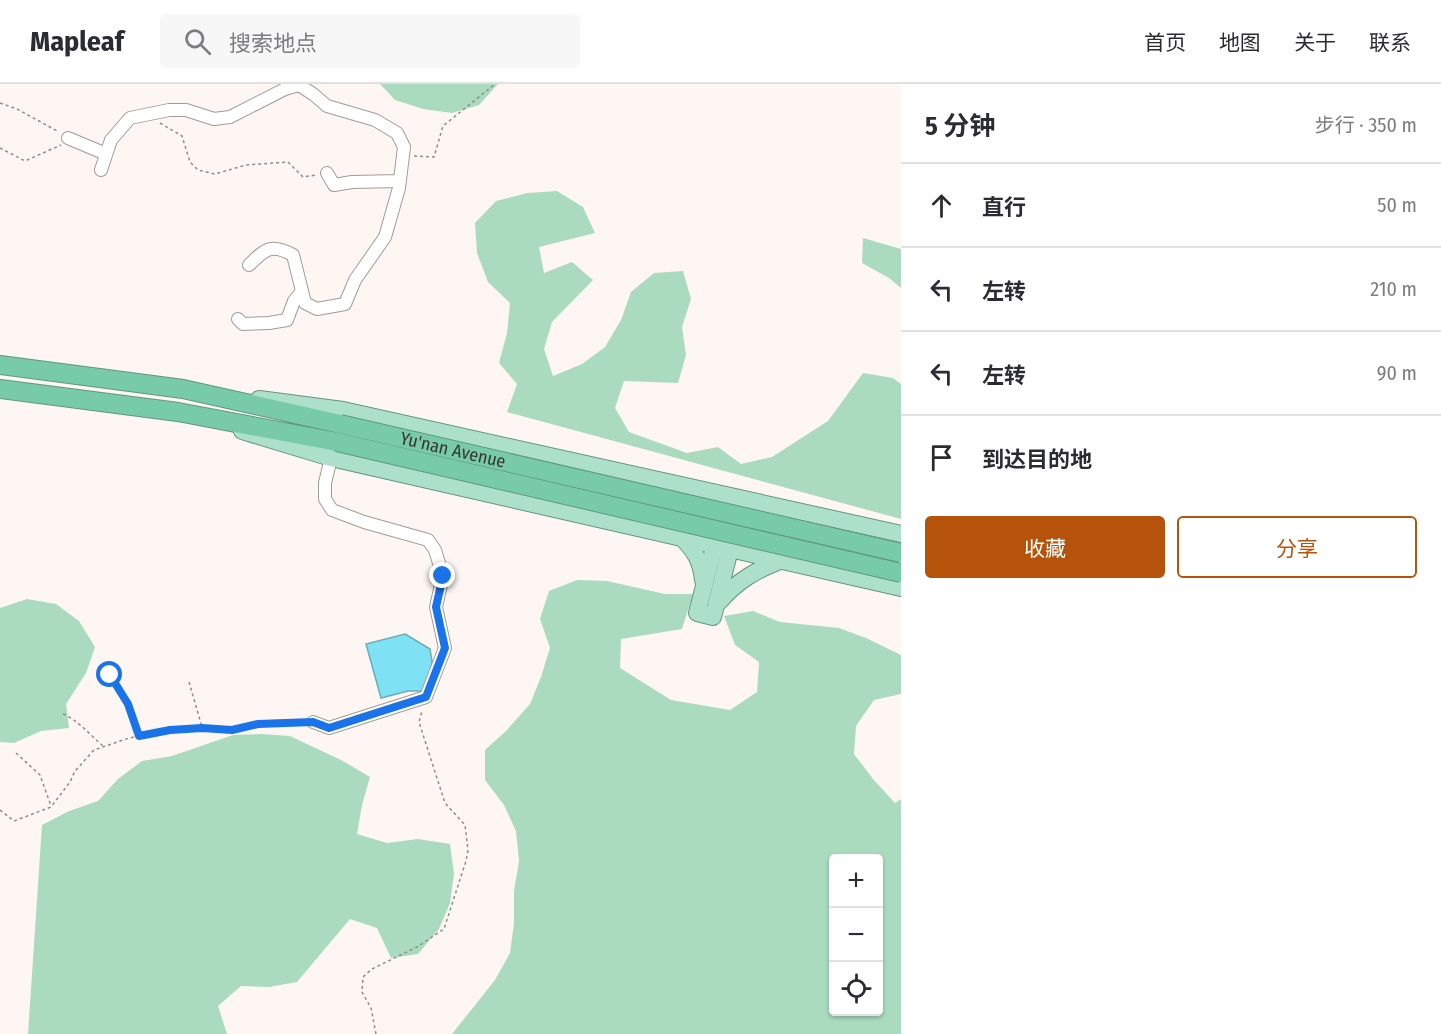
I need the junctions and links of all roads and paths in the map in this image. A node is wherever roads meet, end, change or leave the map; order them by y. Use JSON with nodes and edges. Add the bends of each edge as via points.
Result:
{"nodes":[{"id":1,"x":495,"y":84,"type":"edge"},
{"id":2,"x":0,"y":103,"type":"edge"},
{"id":3,"x":146,"y":114,"type":"junction"},
{"id":4,"x":68,"y":138,"type":"junction"},
{"id":5,"x":0,"y":148,"type":"edge"},
{"id":6,"x":106,"y":154,"type":"junction"},
{"id":7,"x":403,"y":157,"type":"junction"},
{"id":8,"x":101,"y":170,"type":"dead end"},
{"id":9,"x":327,"y":173,"type":"joint"},
{"id":10,"x":400,"y":182,"type":"junction"},
{"id":11,"x":249,"y":265,"type":"dead end"},
{"id":12,"x":302,"y":291,"type":"junction"},
{"id":13,"x":238,"y":319,"type":"dead end"},
{"id":14,"x":0,"y":365,"type":"edge"},
{"id":15,"x":0,"y":389,"type":"edge"},
{"id":16,"x":183,"y":390,"type":"junction"},
{"id":17,"x":334,"y":450,"type":"junction"},
{"id":18,"x":735,"y":496,"type":"junction"},
{"id":19,"x":901,"y":534,"type":"edge"},
{"id":20,"x":681,"y":537,"type":"junction"},
{"id":21,"x":722,"y":546,"type":"junction"},
{"id":22,"x":901,"y":553,"type":"edge"},
{"id":23,"x":782,"y":560,"type":"junction"},
{"id":24,"x":901,"y":573,"type":"edge"},
{"id":25,"x":704,"y":586,"type":"junction"},
{"id":26,"x":901,"y":588,"type":"edge"},
{"id":27,"x":716,"y":605,"type":"junction"},
{"id":28,"x":110,"y":675,"type":"dead end"},
{"id":29,"x":189,"y":682,"type":"dead end"},
{"id":30,"x":426,"y":697,"type":"junction"},
{"id":31,"x":63,"y":714,"type":"dead end"},
{"id":32,"x":313,"y":722,"type":"joint"},
{"id":33,"x":202,"y":728,"type":"junction"},
{"id":34,"x":139,"y":736,"type":"junction"},
{"id":35,"x":104,"y":747,"type":"junction"},
{"id":36,"x":16,"y":753,"type":"dead end"},
{"id":37,"x":51,"y":807,"type":"junction"},
{"id":38,"x":0,"y":810,"type":"edge"},
{"id":39,"x":376,"y":1034,"type":"edge"}],
"edges":[{"from":1,"to":7,"type":"path","via":[[442,126],[434,157]]},
{"from":2,"to":4,"type":"path"},
{"from":3,"to":6,"type":"street","via":[[130,118],[111,140]]},
{"from":3,"to":7,"type":"street","via":[[186,110],[214,119],[230,117],[285,89],[299,86],[327,106],[375,120],[397,133],[404,147]]},
{"from":3,"to":9,"type":"path","via":[[182,136],[190,162],[198,170],[215,174],[246,165],[288,162],[303,177]]},
{"from":4,"to":5,"type":"path","via":[[59,147],[26,161]]},
{"from":4,"to":6,"type":"street"},
{"from":6,"to":8,"type":"street"},
{"from":7,"to":10,"type":"street"},
{"from":9,"to":10,"type":"street","via":[[334,185]]},
{"from":10,"to":12,"type":"street","via":[[385,237],[355,280],[345,304],[317,309],[305,303]]},
{"from":11,"to":12,"type":"street","via":[[264,250],[280,248],[293,255]]},
{"from":12,"to":13,"type":"street","via":[[287,320],[243,324]]},
{"from":14,"to":16,"type":"highway","name":"Yu'nan Avenue"},
{"from":15,"to":17,"type":"highway","name":"Yu'nan Avenue","via":[[178,412]]},
{"from":16,"to":18,"type":"main road","via":[[343,410]]},
{"from":16,"to":22,"type":"highway","name":"Yu'nan Avenue","bridge":true},
{"from":17,"to":20,"type":"main road"},
{"from":17,"to":24,"type":"highway","name":"Yu'nan Avenue","bridge":true},
{"from":17,"to":30,"type":"street","via":[[325,483],[325,499],[332,510],[428,540],[435,550],[443,576],[436,607],[445,648]]},
{"from":18,"to":19,"type":"main road"},
{"from":18,"to":21,"type":"main road"},
{"from":20,"to":21,"type":"main road"},
{"from":20,"to":25,"type":"main road","via":[[701,564]]},
{"from":21,"to":23,"type":"main road"},
{"from":21,"to":25,"type":"main road"},
{"from":21,"to":27,"type":"main road"},
{"from":23,"to":26,"type":"main road"},
{"from":23,"to":27,"type":"main road","via":[[745,578]]},
{"from":25,"to":27,"type":"main road","via":[[697,613],[713,617]]},
{"from":28,"to":34,"type":"path","via":[[128,704]]},
{"from":29,"to":33,"type":"path"},
{"from":30,"to":32,"type":"street","via":[[329,728]]},
{"from":30,"to":39,"type":"path","via":[[419,722],[445,803],[465,825],[468,850],[444,929],[363,977],[362,992],[371,1008]]},
{"from":31,"to":35,"type":"path","via":[[73,718]]},
{"from":32,"to":33,"type":"path","via":[[258,724],[232,730]]},
{"from":33,"to":34,"type":"path"},
{"from":34,"to":35,"type":"path"},
{"from":35,"to":37,"type":"path","via":[[94,750],[75,771]]},
{"from":36,"to":37,"type":"path","via":[[40,775]]},
{"from":37,"to":38,"type":"path","via":[[14,821]]}]}
